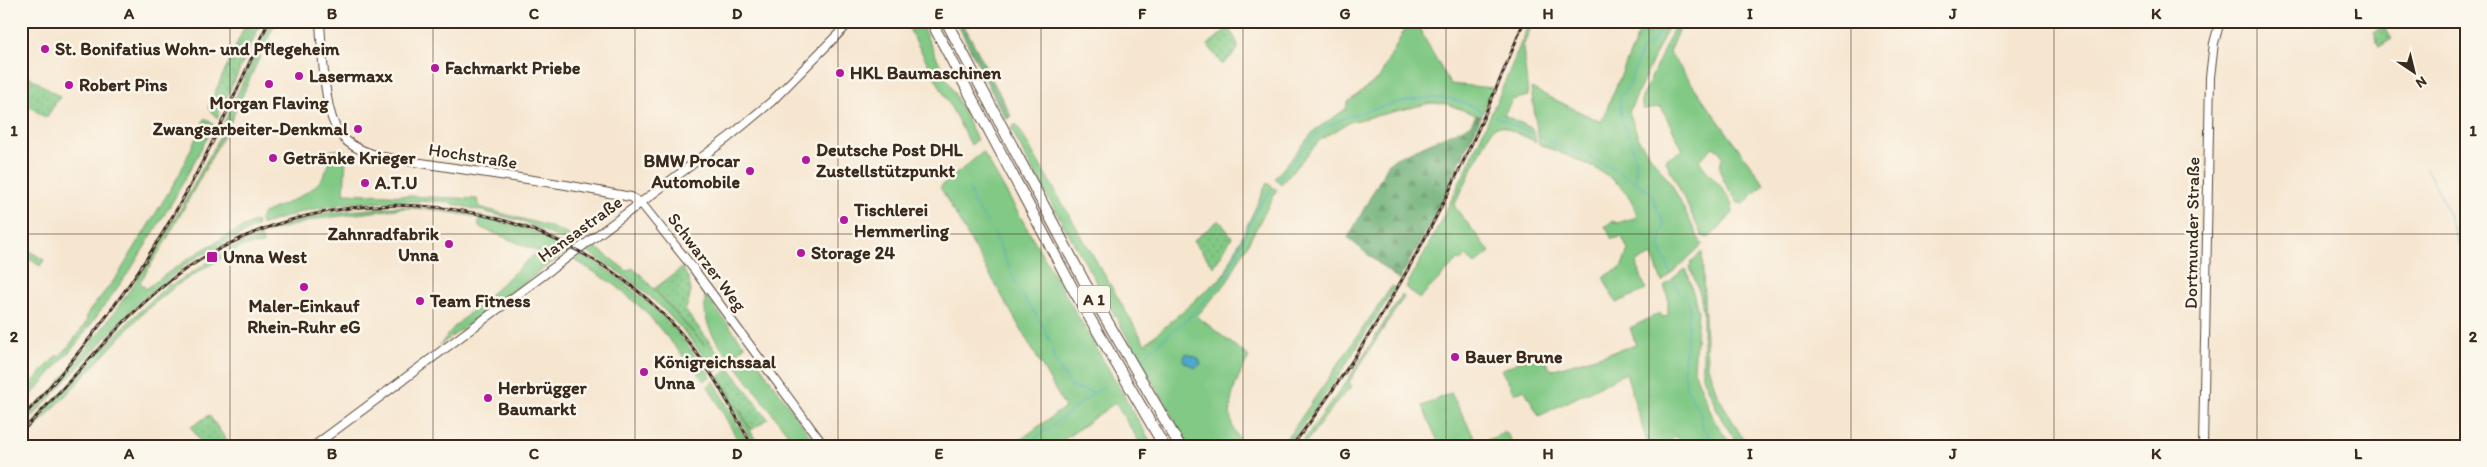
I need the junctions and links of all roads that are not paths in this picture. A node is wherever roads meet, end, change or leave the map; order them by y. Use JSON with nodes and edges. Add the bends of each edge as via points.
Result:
{"nodes":[{"id":1,"x":320,"y":21,"type":"edge"},
{"id":2,"x":851,"y":21,"type":"edge"},
{"id":3,"x":931,"y":21,"type":"edge"},
{"id":4,"x":946,"y":21,"type":"edge"},
{"id":5,"x":2220,"y":21,"type":"edge"},
{"id":6,"x":607,"y":193,"type":"junction"},
{"id":7,"x":641,"y":203,"type":"junction"},
{"id":8,"x":629,"y":211,"type":"junction"},
{"id":9,"x":314,"y":446,"type":"edge"},
{"id":10,"x":824,"y":446,"type":"edge"},
{"id":11,"x":1164,"y":446,"type":"edge"},
{"id":12,"x":1180,"y":446,"type":"edge"},
{"id":13,"x":2203,"y":446,"type":"edge"}],
"edges":[{"from":1,"to":6,"type":"main road","name":"Hochstraße","via":[[329,110],[334,127],[359,150]]},
{"from":2,"to":7,"type":"main road","name":"Hansastraße","via":[[759,113]]},
{"from":3,"to":11,"type":"highway","number":"A 1","via":[[1086,313]]},
{"from":4,"to":12,"type":"highway","number":"A 1","via":[[1084,283]]},
{"from":5,"to":13,"type":"main road","name":"Dortmunder Straße","via":[[2210,77]]},
{"from":6,"to":7,"type":"main road","name":"Hochstraße","via":[[631,197]]},
{"from":6,"to":8,"type":"main road","name":"Hochstraße","via":[[627,202]]},
{"from":7,"to":8,"type":"main road","name":"Hansastraße"},
{"from":7,"to":10,"type":"main road","name":"Schwarzer Weg"},
{"from":8,"to":9,"type":"main road","name":"Hansastraße"}]}
